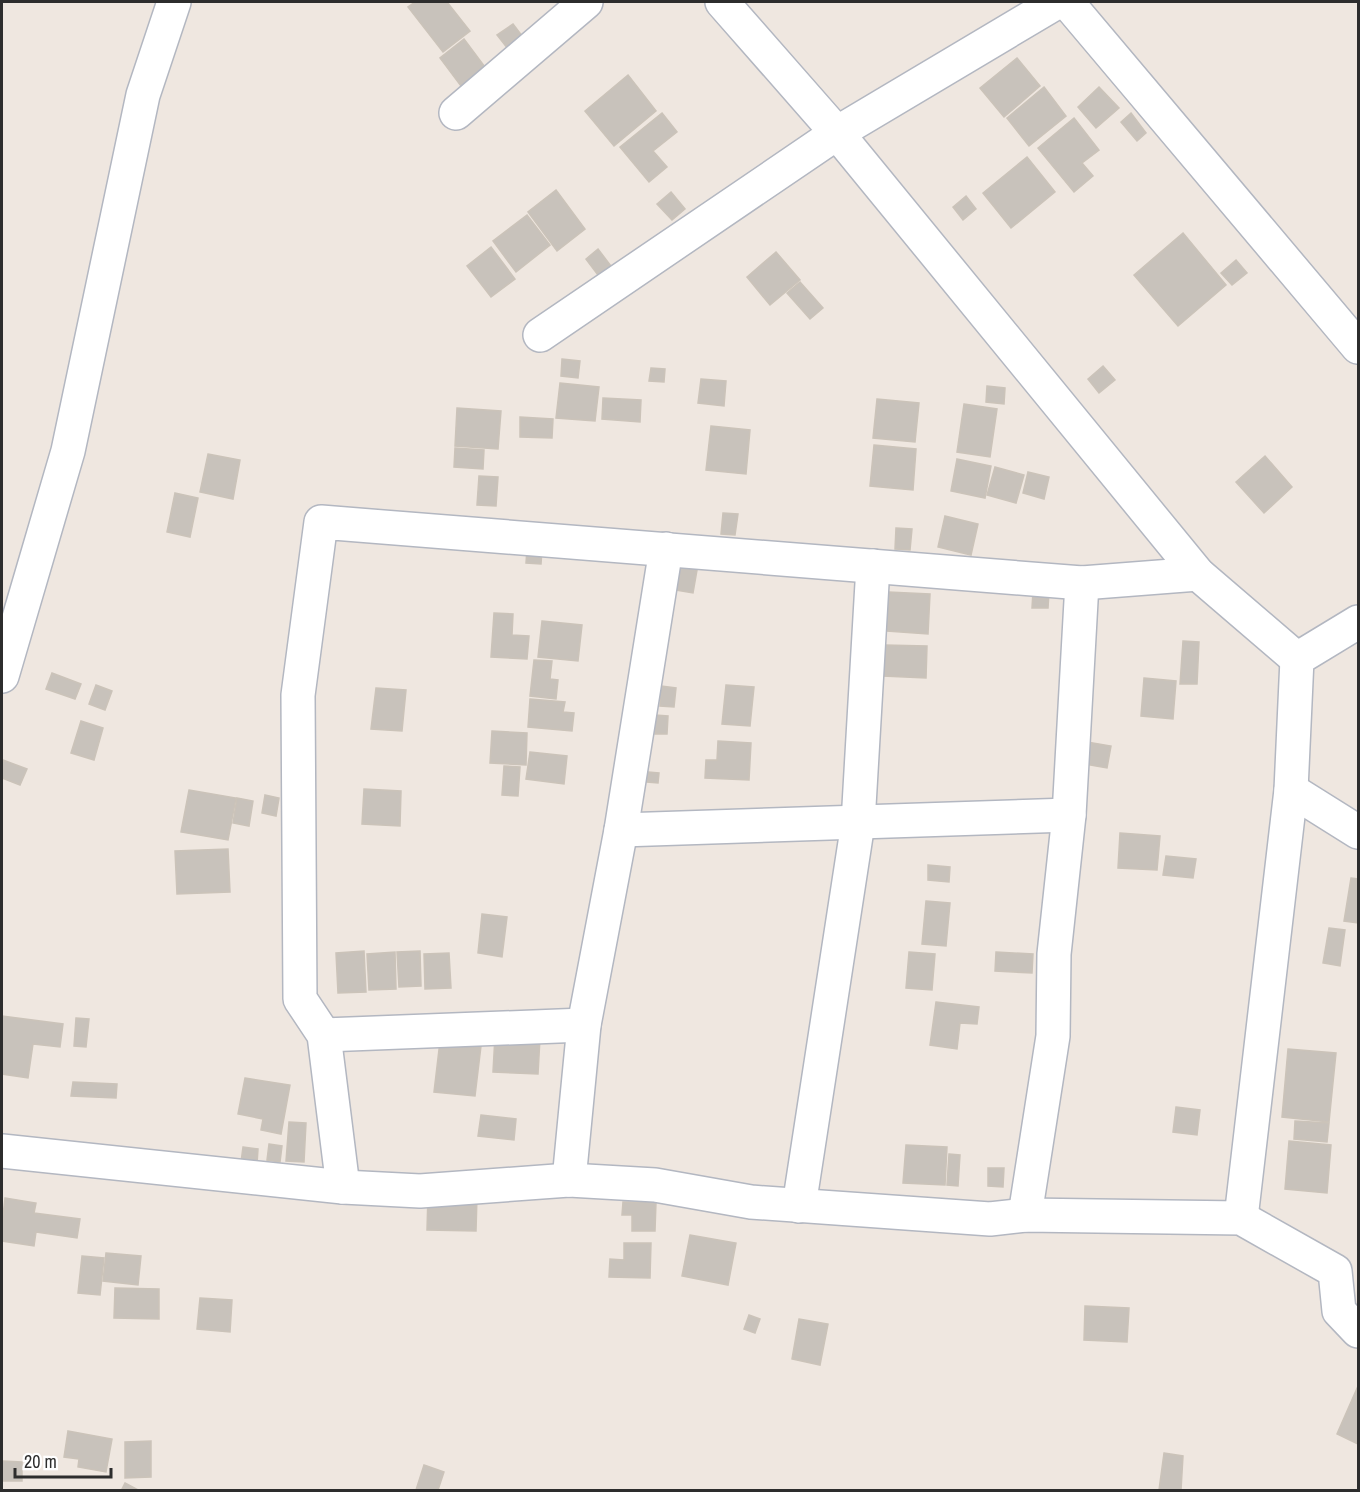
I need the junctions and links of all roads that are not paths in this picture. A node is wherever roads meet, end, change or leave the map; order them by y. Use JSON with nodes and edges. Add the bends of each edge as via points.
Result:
{"nodes":[{"id":1,"x":174,"y":2,"type":"edge"},
{"id":2,"x":586,"y":2,"type":"edge"},
{"id":3,"x":722,"y":2,"type":"edge"},
{"id":4,"x":1058,"y":2,"type":"edge"},
{"id":5,"x":1066,"y":2,"type":"edge"},
{"id":6,"x":456,"y":113,"type":"dead end"},
{"id":7,"x":837,"y":133,"type":"junction"},
{"id":8,"x":540,"y":335,"type":"dead end"},
{"id":9,"x":1359,"y":347,"type":"edge"},
{"id":10,"x":666,"y":549,"type":"junction"},
{"id":11,"x":873,"y":566,"type":"junction"},
{"id":12,"x":1198,"y":574,"type":"junction"},
{"id":13,"x":1083,"y":583,"type":"junction"},
{"id":14,"x":13,"y":597,"type":"edge"},
{"id":15,"x":1359,"y":622,"type":"edge"},
{"id":16,"x":1298,"y":659,"type":"junction"},
{"id":17,"x":2,"y":676,"type":"edge"},
{"id":18,"x":1291,"y":790,"type":"junction"},
{"id":19,"x":1069,"y":815,"type":"junction"},
{"id":20,"x":858,"y":823,"type":"junction"},
{"id":21,"x":621,"y":830,"type":"junction"},
{"id":22,"x":1359,"y":832,"type":"edge"},
{"id":23,"x":584,"y":1025,"type":"junction"},
{"id":24,"x":324,"y":1035,"type":"junction"},
{"id":25,"x":2,"y":1151,"type":"edge"},
{"id":26,"x":569,"y":1180,"type":"junction"},
{"id":27,"x":343,"y":1187,"type":"junction"},
{"id":28,"x":799,"y":1206,"type":"junction"},
{"id":29,"x":1024,"y":1215,"type":"junction"},
{"id":30,"x":1241,"y":1218,"type":"junction"},
{"id":31,"x":1359,"y":1331,"type":"edge"}],
"edges":[{"from":1,"to":14,"type":"street","via":[[143,95],[69,451]]},
{"from":2,"to":6,"type":"street"},
{"from":3,"to":7,"type":"street"},
{"from":4,"to":7,"type":"street"},
{"from":5,"to":9,"type":"street"},
{"from":7,"to":8,"type":"street"},
{"from":7,"to":12,"type":"street"},
{"from":10,"to":11,"type":"street"},
{"from":10,"to":21,"type":"street"},
{"from":10,"to":24,"type":"street","via":[[321,522],[298,695],[300,999]]},
{"from":11,"to":13,"type":"street"},
{"from":11,"to":20,"type":"street"},
{"from":12,"to":13,"type":"street"},
{"from":12,"to":16,"type":"street"},
{"from":13,"to":19,"type":"street"},
{"from":14,"to":17,"type":"street"},
{"from":15,"to":16,"type":"street"},
{"from":16,"to":18,"type":"street"},
{"from":18,"to":22,"type":"street"},
{"from":18,"to":30,"type":"street"},
{"from":19,"to":20,"type":"street"},
{"from":19,"to":29,"type":"street","via":[[1054,954],[1053,1036]]},
{"from":20,"to":21,"type":"street"},
{"from":20,"to":28,"type":"street"},
{"from":21,"to":23,"type":"street"},
{"from":23,"to":24,"type":"street"},
{"from":23,"to":26,"type":"street"},
{"from":24,"to":27,"type":"street"},
{"from":25,"to":27,"type":"street"},
{"from":26,"to":27,"type":"street","via":[[420,1191]]},
{"from":26,"to":28,"type":"street","via":[[655,1185]]},
{"from":28,"to":29,"type":"street","via":[[990,1219]]},
{"from":29,"to":30,"type":"street"},
{"from":30,"to":31,"type":"street","via":[[1335,1271],[1339,1311]]}]}
